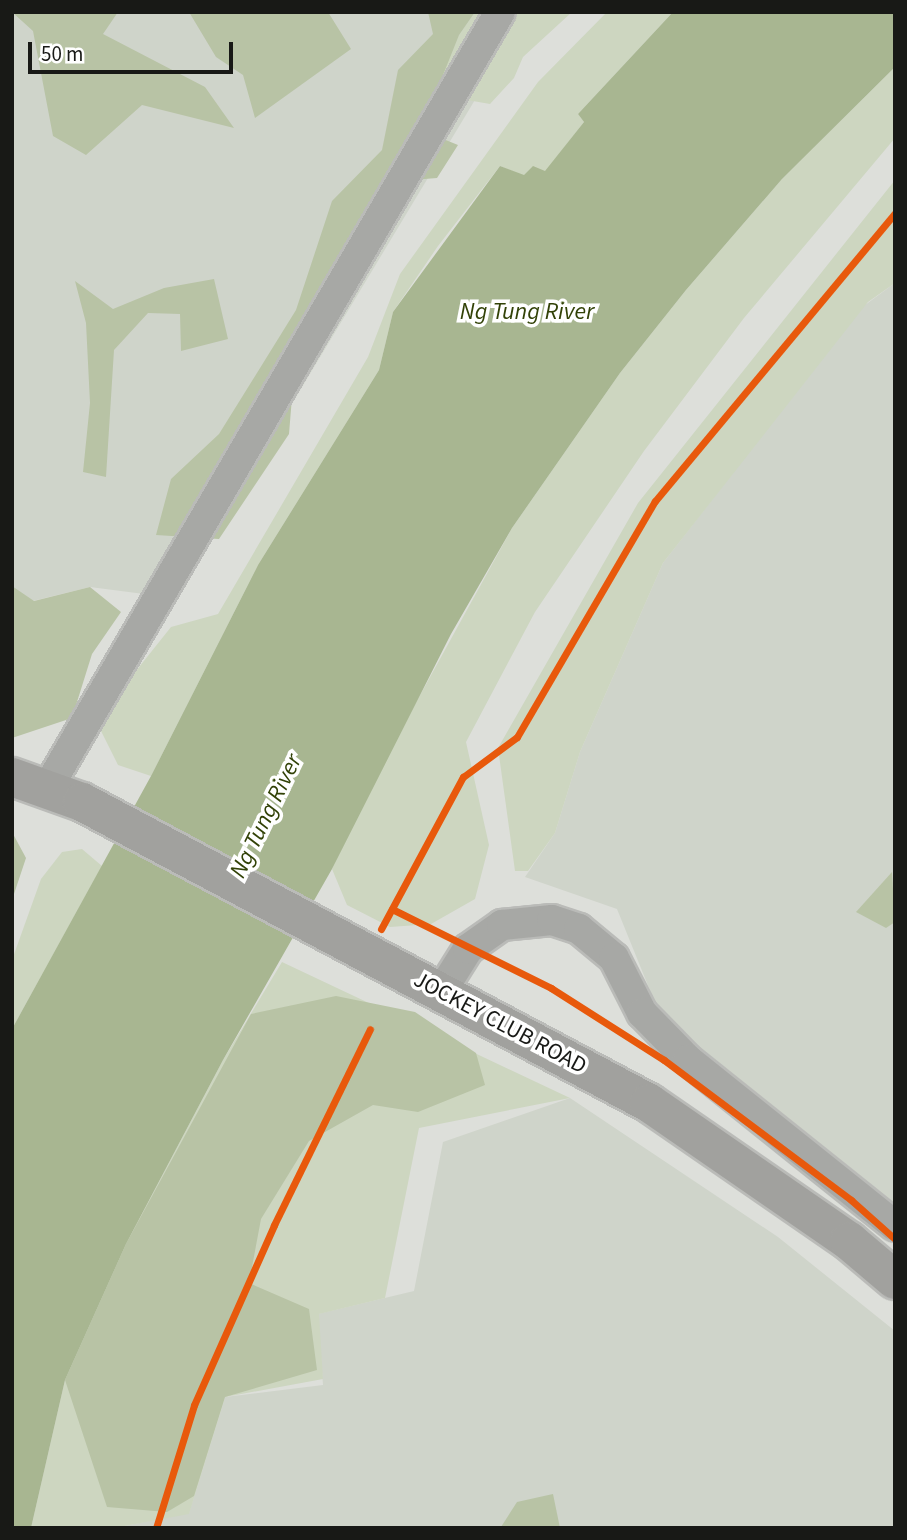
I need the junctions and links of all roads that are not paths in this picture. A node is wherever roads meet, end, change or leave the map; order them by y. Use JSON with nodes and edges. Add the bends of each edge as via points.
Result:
{"nodes":[{"id":1,"x":500,"y":12,"type":"edge"},
{"id":2,"x":29,"y":783,"type":"edge"},
{"id":3,"x":441,"y":992,"type":"junction"},
{"id":4,"x":895,"y":1226,"type":"edge"},
{"id":5,"x":895,"y":1280,"type":"edge"}],
"edges":[{"from":1,"to":2,"type":"street"},
{"from":2,"to":3,"type":"main road","name":"JOCKEY CLUB ROAD","via":[[82,802]]},
{"from":3,"to":4,"type":"street","via":[[468,949],[502,925],[552,920],[579,929],[614,958],[642,1013],[688,1060]]},
{"from":3,"to":5,"type":"main road","name":"JOCKEY CLUB ROAD","via":[[649,1103],[849,1241]]}]}
